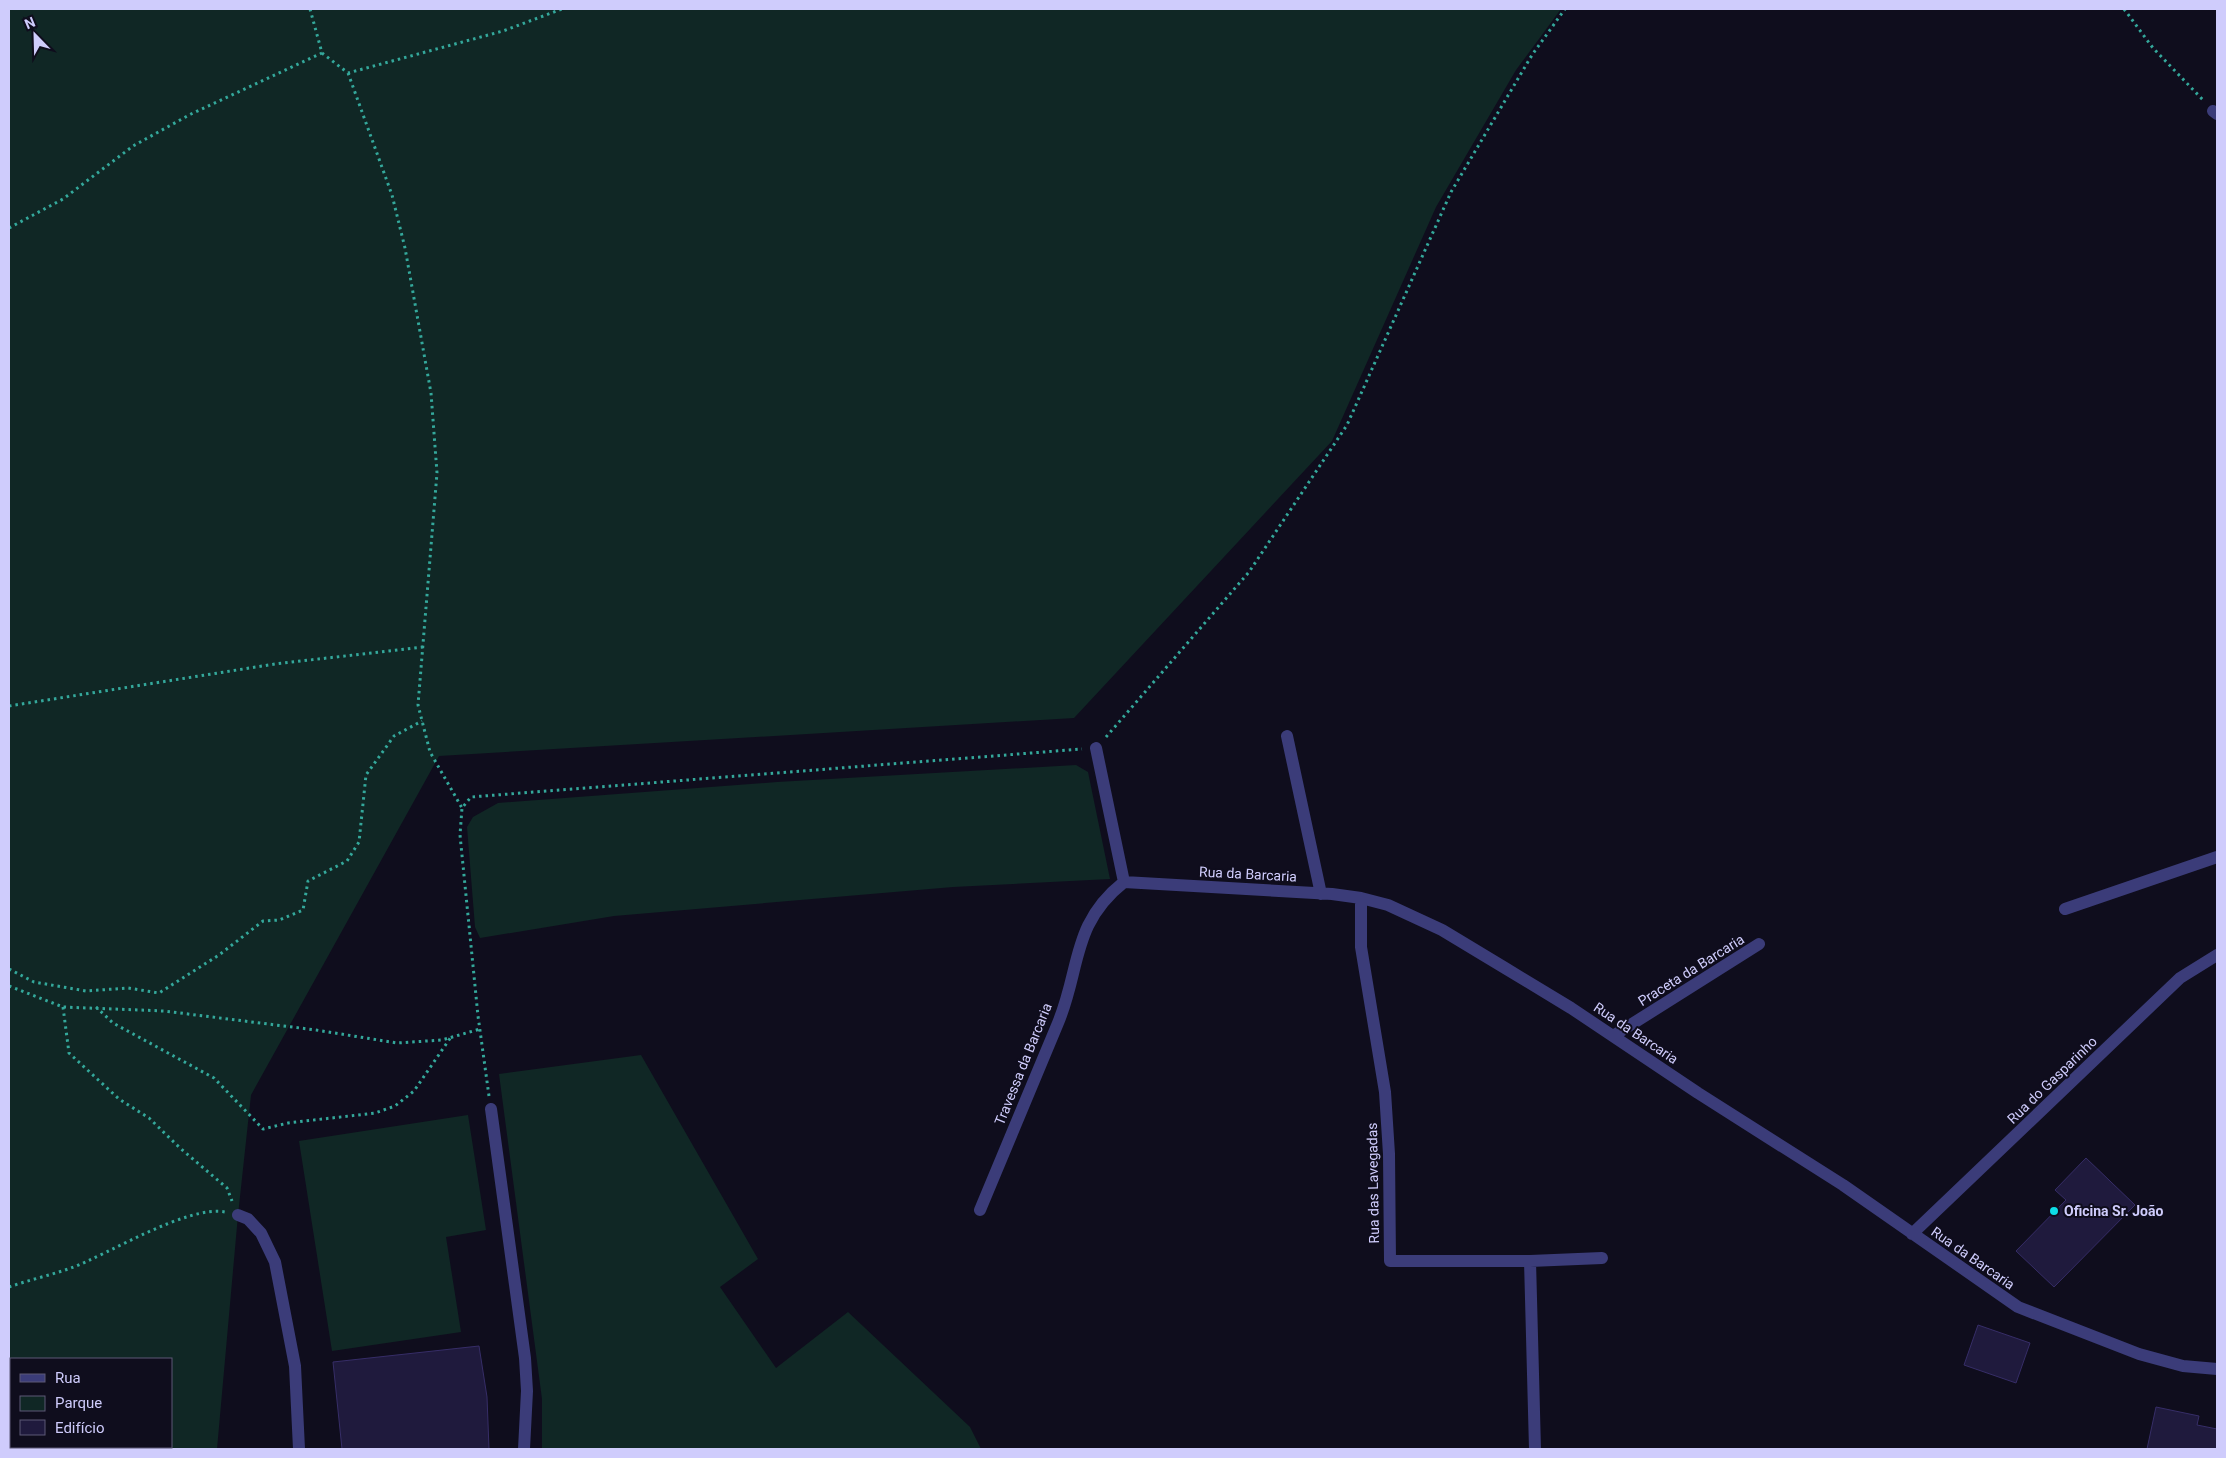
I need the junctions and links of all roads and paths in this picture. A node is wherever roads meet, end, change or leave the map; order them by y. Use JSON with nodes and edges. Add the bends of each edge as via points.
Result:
{"nodes":[{"id":1,"x":310,"y":9,"type":"edge"},
{"id":2,"x":562,"y":9,"type":"edge"},
{"id":3,"x":1566,"y":9,"type":"edge"},
{"id":4,"x":2124,"y":9,"type":"edge"},
{"id":5,"x":322,"y":53,"type":"junction"},
{"id":6,"x":348,"y":73,"type":"junction"},
{"id":7,"x":2215,"y":112,"type":"edge"},
{"id":8,"x":9,"y":228,"type":"edge"},
{"id":9,"x":423,"y":647,"type":"junction"},
{"id":10,"x":9,"y":706,"type":"edge"},
{"id":11,"x":422,"y":721,"type":"junction"},
{"id":12,"x":1287,"y":736,"type":"dead end"},
{"id":13,"x":1096,"y":748,"type":"junction"},
{"id":14,"x":462,"y":808,"type":"junction"},
{"id":15,"x":2217,"y":857,"type":"edge"},
{"id":16,"x":1124,"y":882,"type":"junction"},
{"id":17,"x":1321,"y":894,"type":"junction"},
{"id":18,"x":1361,"y":898,"type":"junction"},
{"id":19,"x":2065,"y":910,"type":"dead end"},
{"id":20,"x":1759,"y":944,"type":"dead end"},
{"id":21,"x":2217,"y":955,"type":"edge"},
{"id":22,"x":9,"y":969,"type":"edge"},
{"id":23,"x":9,"y":986,"type":"edge"},
{"id":24,"x":63,"y":1007,"type":"junction"},
{"id":25,"x":95,"y":1007,"type":"junction"},
{"id":26,"x":480,"y":1029,"type":"junction"},
{"id":27,"x":1613,"y":1036,"type":"junction"},
{"id":28,"x":451,"y":1037,"type":"junction"},
{"id":29,"x":491,"y":1109,"type":"joint"},
{"id":30,"x":980,"y":1210,"type":"dead end"},
{"id":31,"x":238,"y":1214,"type":"junction"},
{"id":32,"x":1912,"y":1234,"type":"junction"},
{"id":33,"x":1602,"y":1258,"type":"dead end"},
{"id":34,"x":1530,"y":1261,"type":"junction"},
{"id":35,"x":9,"y":1287,"type":"edge"},
{"id":36,"x":2217,"y":1369,"type":"edge"},
{"id":37,"x":299,"y":1449,"type":"edge"},
{"id":38,"x":524,"y":1449,"type":"edge"},
{"id":39,"x":1535,"y":1449,"type":"edge"}],
"edges":[{"from":1,"to":5,"type":"path"},
{"from":2,"to":6,"type":"path","via":[[503,32]]},
{"from":3,"to":13,"type":"path","via":[[1532,55],[1451,192],[1347,425],[1249,572]]},
{"from":4,"to":7,"type":"path","via":[[2153,48]]},
{"from":5,"to":6,"type":"path"},
{"from":5,"to":8,"type":"path","via":[[141,141],[63,199]]},
{"from":6,"to":9,"type":"path","via":[[392,195],[405,248],[430,393],[437,473]]},
{"from":9,"to":10,"type":"path","via":[[275,664]]},
{"from":9,"to":11,"type":"path","via":[[418,705]]},
{"from":11,"to":14,"type":"path","via":[[430,752]]},
{"from":11,"to":22,"type":"path","via":[[394,736],[366,775],[359,842],[347,861],[308,881],[303,910],[279,920],[263,921],[219,955],[159,993],[128,988],[86,991],[34,982]]},
{"from":12,"to":17,"type":"street"},
{"from":13,"to":14,"type":"path","via":[[471,797]]},
{"from":13,"to":16,"type":"street"},
{"from":14,"to":26,"type":"path","via":[[460,835],[464,896]]},
{"from":15,"to":19,"type":"street"},
{"from":16,"to":17,"type":"street","name":"Rua da Barcaria"},
{"from":16,"to":30,"type":"street","name":"Travessa da Barcaria","via":[[1108,895],[1086,929],[1059,1021]]},
{"from":17,"to":18,"type":"street","name":"Rua da Barcaria"},
{"from":18,"to":27,"type":"street","name":"Rua da Barcaria","via":[[1388,905],[1442,930]]},
{"from":18,"to":34,"type":"street","name":"Rua das Lavegadas","via":[[1361,947],[1385,1092],[1390,1261]]},
{"from":20,"to":27,"type":"street","name":"Praceta da Barcaria"},
{"from":21,"to":32,"type":"street","name":"Rua do Gasparinho","via":[[2180,978]]},
{"from":23,"to":24,"type":"path"},
{"from":24,"to":25,"type":"path"},
{"from":24,"to":31,"type":"path","via":[[68,1053],[119,1100],[150,1118],[228,1188]]},
{"from":25,"to":28,"type":"path","via":[[173,1012],[397,1043]]},
{"from":25,"to":28,"type":"path","via":[[113,1023],[214,1078],[263,1129],[375,1113],[395,1106],[414,1092]]},
{"from":26,"to":28,"type":"path"},
{"from":26,"to":29,"type":"path"},
{"from":27,"to":32,"type":"street","name":"Rua da Barcaria","via":[[1843,1185]]},
{"from":29,"to":38,"type":"street","via":[[525,1358]]},
{"from":31,"to":35,"type":"path","via":[[214,1210],[175,1221],[72,1268]]},
{"from":31,"to":37,"type":"street","via":[[248,1219],[261,1233],[275,1262],[295,1366]]},
{"from":32,"to":36,"type":"street","name":"Rua da Barcaria","via":[[2018,1307],[2138,1354],[2184,1366]]},
{"from":33,"to":34,"type":"street"},
{"from":34,"to":39,"type":"street"}]}
